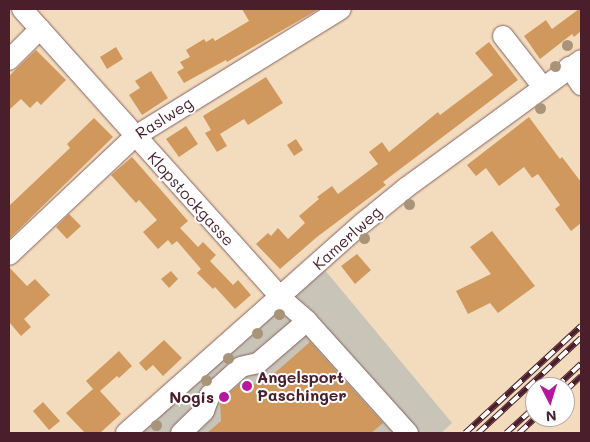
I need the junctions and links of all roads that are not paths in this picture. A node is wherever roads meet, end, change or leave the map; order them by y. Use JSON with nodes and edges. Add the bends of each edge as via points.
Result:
{"nodes":[{"id":1,"x":22,"y":9,"type":"edge"},
{"id":2,"x":341,"y":9,"type":"edge"},
{"id":3,"x":40,"y":29,"type":"junction"},
{"id":4,"x":503,"y":36,"type":"dead end"},
{"id":5,"x":9,"y":60,"type":"edge"},
{"id":6,"x":575,"y":63,"type":"edge"},
{"id":7,"x":581,"y":85,"type":"edge"},
{"id":8,"x":542,"y":86,"type":"junction"},
{"id":9,"x":134,"y":136,"type":"junction"},
{"id":10,"x":9,"y":255,"type":"edge"},
{"id":11,"x":281,"y":298,"type":"junction"},
{"id":12,"x":307,"y":321,"type":"junction"},
{"id":13,"x":128,"y":433,"type":"edge"},
{"id":14,"x":180,"y":433,"type":"edge"},
{"id":15,"x":408,"y":433,"type":"edge"}],
"edges":[{"from":1,"to":3,"type":"street","name":"Klopstockgasse"},
{"from":2,"to":9,"type":"street","name":"Raslweg"},
{"from":3,"to":5,"type":"street"},
{"from":3,"to":9,"type":"street","name":"Klopstockgasse"},
{"from":4,"to":8,"type":"street"},
{"from":6,"to":7,"type":"street"},
{"from":6,"to":8,"type":"street","name":"Kamerlweg"},
{"from":8,"to":11,"type":"street","name":"Kamerlweg","via":[[407,187]]},
{"from":9,"to":10,"type":"street","name":"Raslweg"},
{"from":9,"to":11,"type":"street","name":"Klopstockgasse"},
{"from":11,"to":12,"type":"street","name":"Klopstockgasse"},
{"from":11,"to":13,"type":"street","name":"Kamerlweg"},
{"from":12,"to":14,"type":"street","via":[[258,364],[241,367],[210,395],[204,411]]},
{"from":12,"to":15,"type":"street","name":"Klopstockgasse"}]}
